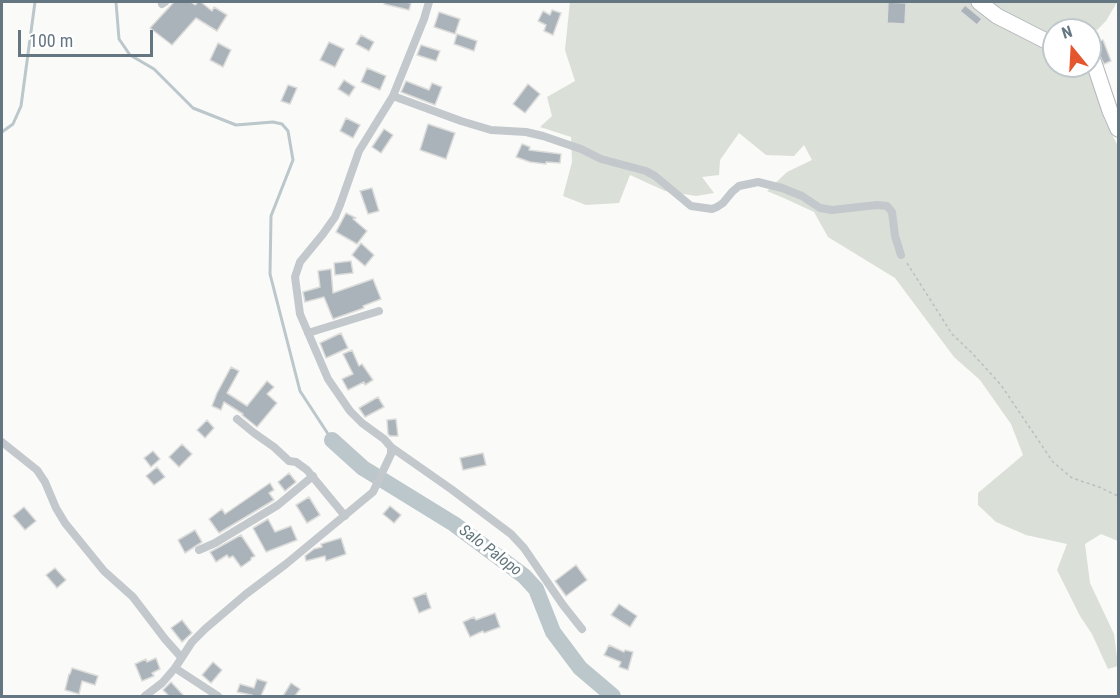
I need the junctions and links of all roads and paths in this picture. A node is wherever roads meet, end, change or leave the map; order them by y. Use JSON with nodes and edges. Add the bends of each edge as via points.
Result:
{"nodes":[{"id":1,"x":429,"y":2,"type":"edge"},
{"id":2,"x":979,"y":2,"type":"edge"},
{"id":3,"x":1042,"y":39,"type":"edge"},
{"id":4,"x":1099,"y":78,"type":"edge"},
{"id":5,"x":393,"y":96,"type":"junction"},
{"id":6,"x":1119,"y":129,"type":"edge"},
{"id":7,"x":901,"y":255,"type":"joint"},
{"id":8,"x":379,"y":311,"type":"dead end"},
{"id":9,"x":308,"y":333,"type":"junction"},
{"id":10,"x":237,"y":419,"type":"dead end"},
{"id":11,"x":2,"y":442,"type":"edge"},
{"id":12,"x":391,"y":450,"type":"junction"},
{"id":13,"x":313,"y":476,"type":"junction"},
{"id":14,"x":1119,"y":496,"type":"edge"},
{"id":15,"x":345,"y":516,"type":"junction"},
{"id":16,"x":199,"y":550,"type":"dead end"},
{"id":17,"x":582,"y":629,"type":"dead end"},
{"id":18,"x":181,"y":657,"type":"junction"},
{"id":19,"x":175,"y":668,"type":"junction"},
{"id":20,"x":145,"y":696,"type":"edge"},
{"id":21,"x":218,"y":696,"type":"edge"}],
"edges":[{"from":1,"to":5,"type":"street"},
{"from":2,"to":3,"type":"highway"},
{"from":4,"to":6,"type":"highway"},
{"from":5,"to":7,"type":"street","via":[[491,130],[543,136],[601,159],[646,171],[691,206],[712,209],[739,186],[758,182],[802,196],[820,208],[887,206],[892,212]]},
{"from":5,"to":9,"type":"street","via":[[359,151],[335,217],[300,262],[296,292]]},
{"from":7,"to":14,"type":"path","via":[[952,334],[1001,385],[1053,462],[1072,478]]},
{"from":8,"to":9,"type":"street"},
{"from":9,"to":12,"type":"street","via":[[341,399]]},
{"from":10,"to":13,"type":"street"},
{"from":11,"to":18,"type":"street","via":[[37,470],[65,523]]},
{"from":12,"to":15,"type":"street","via":[[373,492]]},
{"from":12,"to":17,"type":"street","via":[[511,534]]},
{"from":13,"to":15,"type":"street"},
{"from":13,"to":16,"type":"street","via":[[278,505]]},
{"from":15,"to":18,"type":"street","via":[[215,620]]},
{"from":18,"to":19,"type":"street"},
{"from":19,"to":20,"type":"street"},
{"from":19,"to":21,"type":"street"}]}
